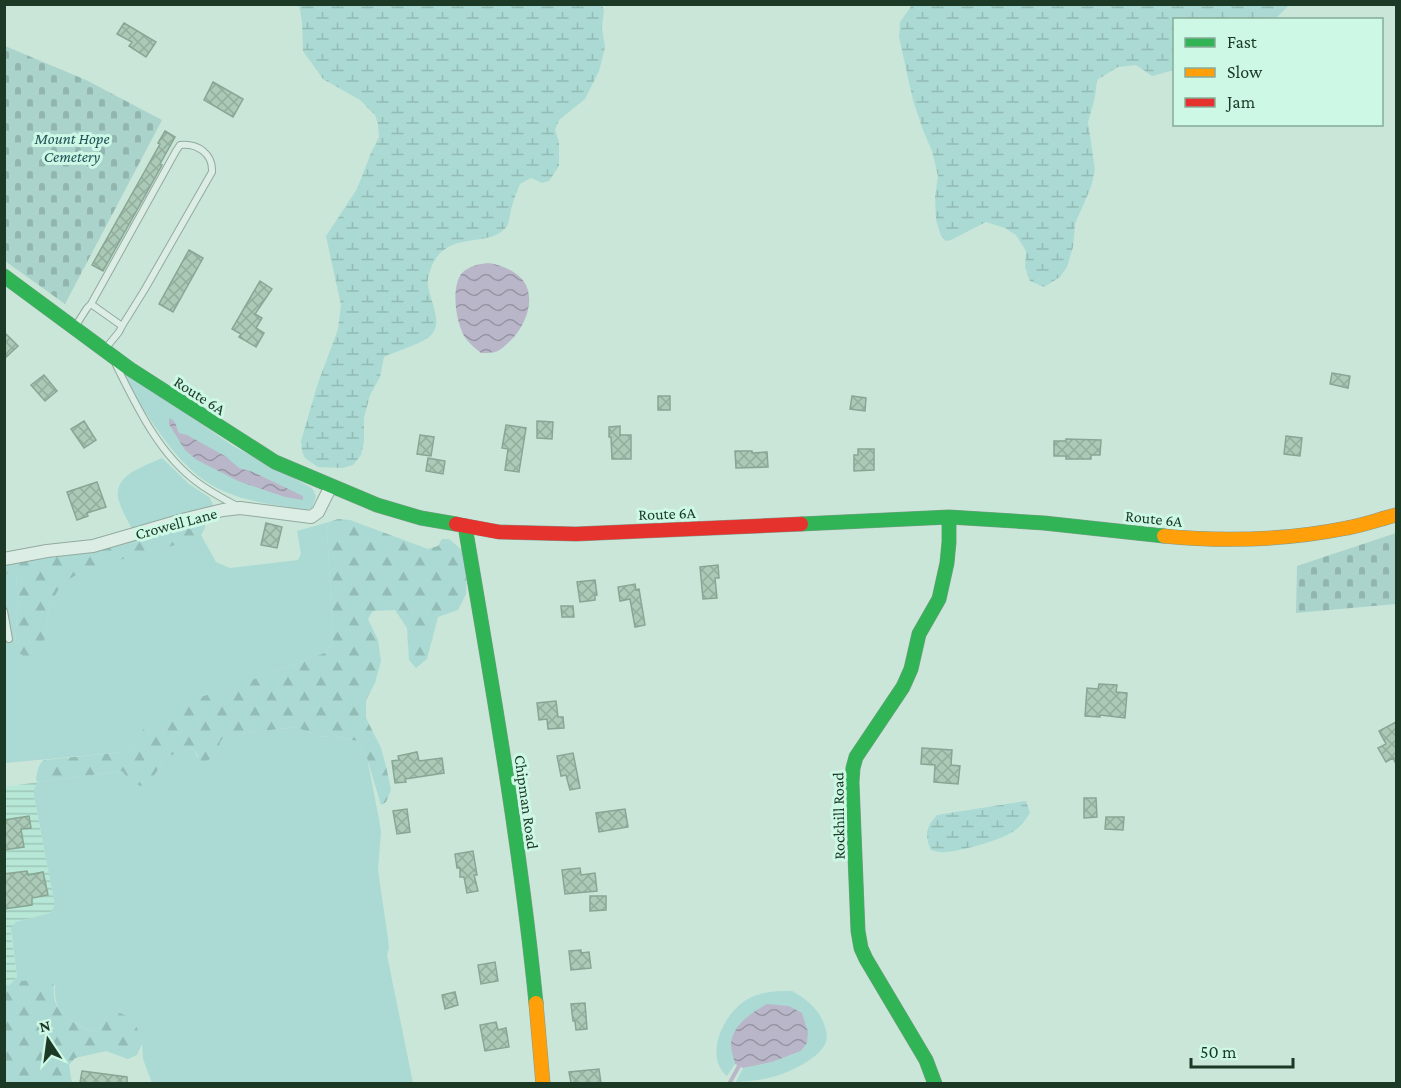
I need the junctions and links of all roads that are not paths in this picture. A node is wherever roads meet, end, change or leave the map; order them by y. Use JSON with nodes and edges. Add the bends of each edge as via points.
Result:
{"nodes":[{"id":1,"x":4,"y":276,"type":"edge"},
{"id":2,"x":91,"y":304,"type":"junction"},
{"id":3,"x":122,"y":326,"type":"junction"},
{"id":4,"x":75,"y":327,"type":"junction"},
{"id":5,"x":108,"y":351,"type":"junction"},
{"id":6,"x":331,"y":486,"type":"junction"},
{"id":7,"x":240,"y":508,"type":"junction"},
{"id":8,"x":1396,"y":515,"type":"edge"},
{"id":9,"x":949,"y":517,"type":"junction"},
{"id":10,"x":465,"y":526,"type":"junction"},
{"id":11,"x":4,"y":559,"type":"edge"},
{"id":12,"x":4,"y":611,"type":"edge"},
{"id":13,"x":9,"y":639,"type":"dead end"},
{"id":14,"x":543,"y":1083,"type":"edge"},
{"id":15,"x":935,"y":1083,"type":"edge"}],
"edges":[{"from":1,"to":4,"type":"main road","name":"Route 6A"},
{"from":2,"to":3,"type":"lane"},
{"from":2,"to":3,"type":"lane","via":[[180,145],[203,151],[210,158],[212,172]]},
{"from":2,"to":4,"type":"lane"},
{"from":3,"to":5,"type":"lane"},
{"from":4,"to":5,"type":"main road","name":"Route 6A"},
{"from":5,"to":6,"type":"main road","name":"Route 6A","via":[[274,462]]},
{"from":5,"to":7,"type":"lane","via":[[167,453],[197,482]]},
{"from":6,"to":7,"type":"street","name":"Crowell Lane","via":[[318,512],[311,517]]},
{"from":6,"to":10,"type":"main road","name":"Route 6A","via":[[377,505]]},
{"from":7,"to":11,"type":"street","name":"Crowell Lane","via":[[93,546]]},
{"from":8,"to":9,"type":"main road","name":"Route 6A","via":[[1299,536],[1239,539],[1186,538]]},
{"from":9,"to":10,"type":"main road","name":"Route 6A","via":[[576,534],[499,532]]},
{"from":9,"to":15,"type":"main road","name":"Rockhill Road","via":[[947,563],[939,599],[919,634],[903,687],[856,757],[852,782],[861,948],[926,1060]]},
{"from":10,"to":14,"type":"main road","name":"Chipman Road","via":[[522,879]]},
{"from":12,"to":13,"type":"lane"}]}
